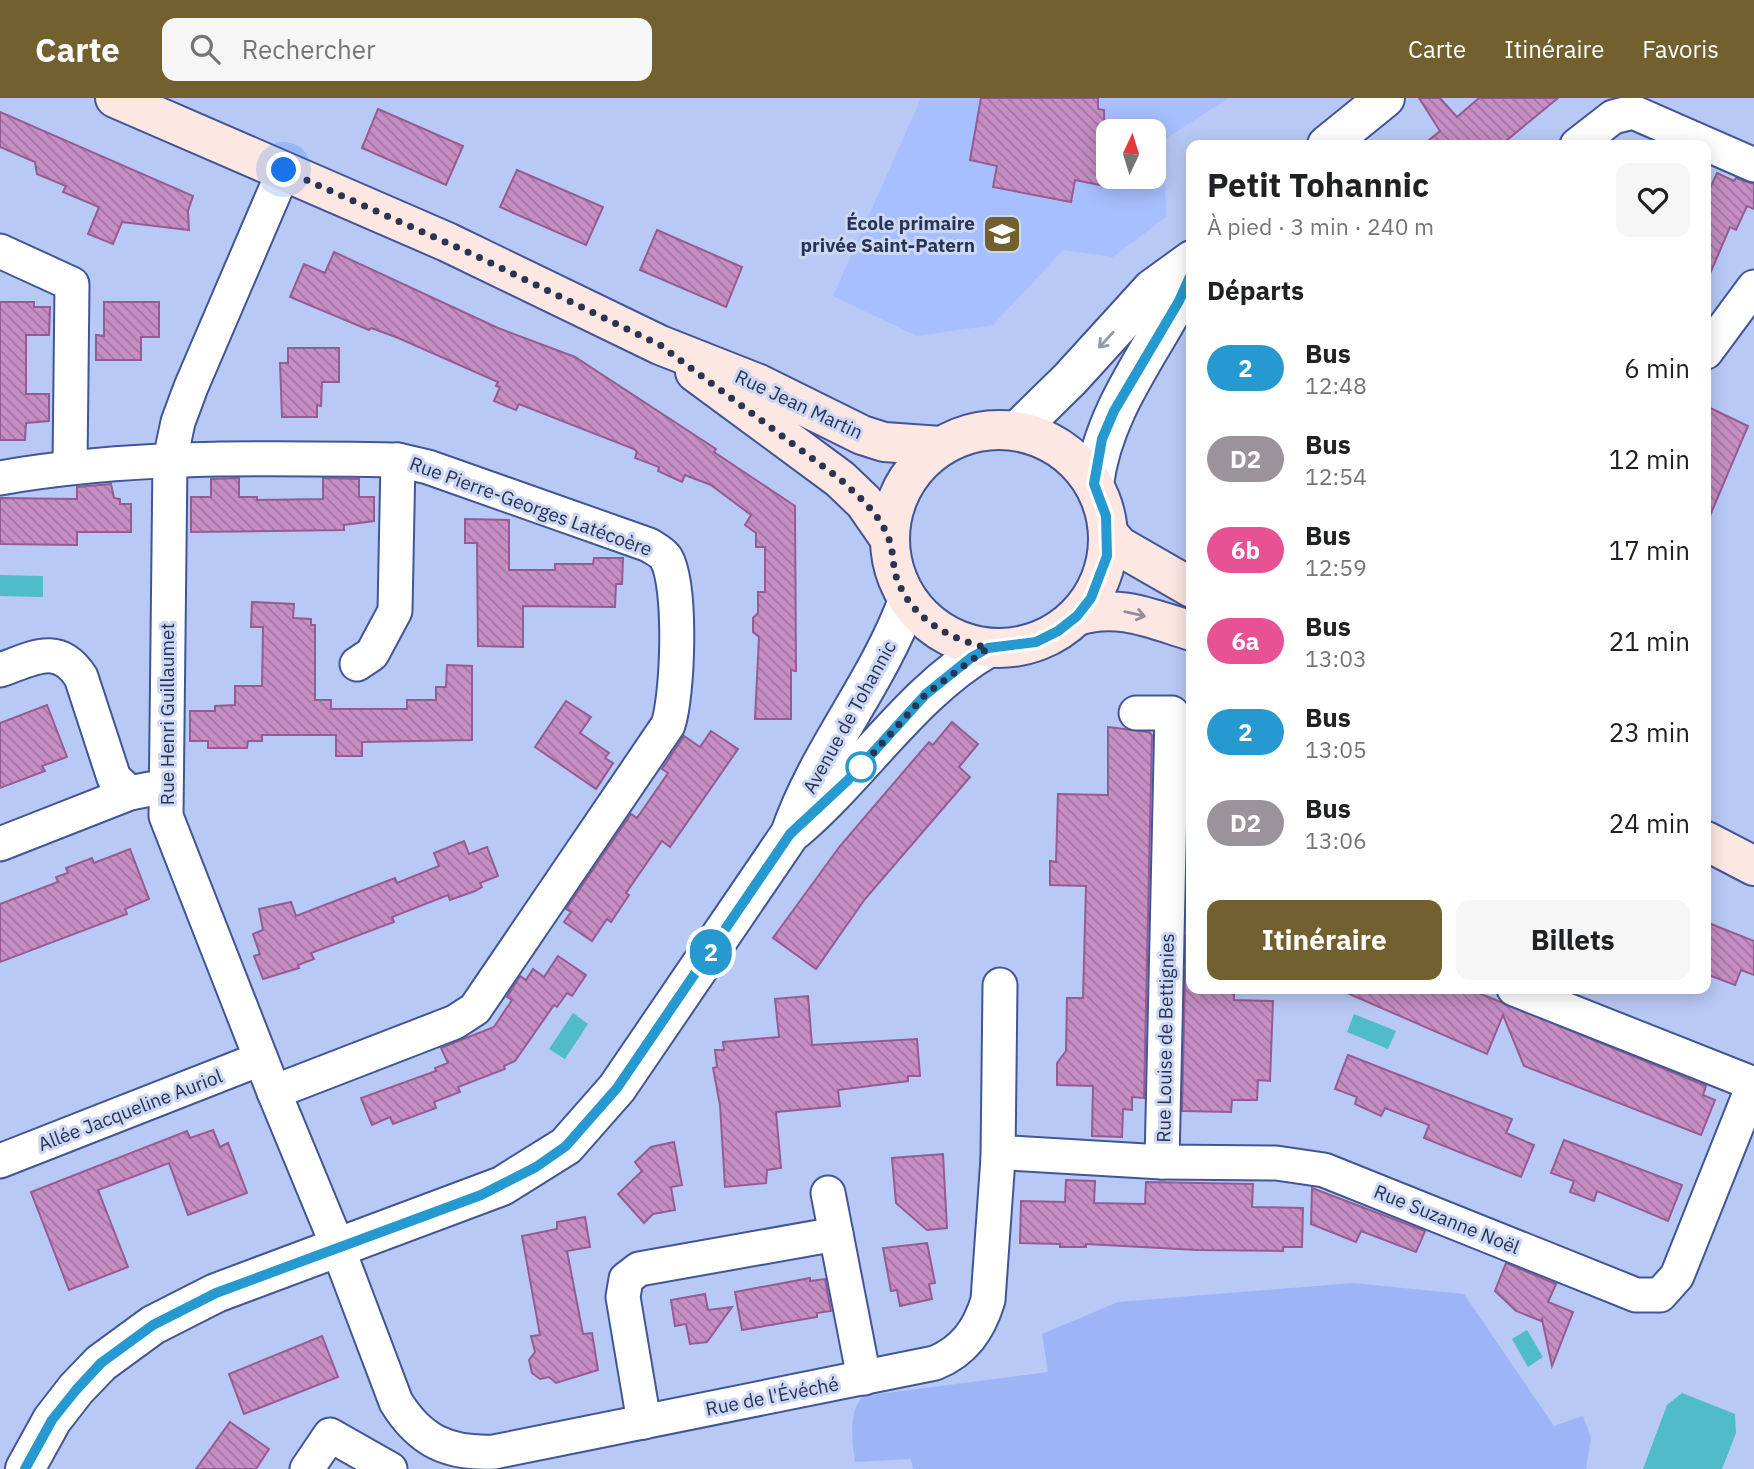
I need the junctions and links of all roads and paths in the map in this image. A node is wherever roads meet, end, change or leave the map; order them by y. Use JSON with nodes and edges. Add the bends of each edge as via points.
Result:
{"nodes":[{"id":1,"x":115,"y":98,"type":"edge"},
{"id":2,"x":1385,"y":98,"type":"edge"},
{"id":3,"x":1333,"y":140,"type":"edge"},
{"id":4,"x":1583,"y":140,"type":"edge"},
{"id":5,"x":1697,"y":140,"type":"edge"},
{"id":6,"x":1711,"y":146,"type":"edge"},
{"id":7,"x":1754,"y":165,"type":"edge"},
{"id":8,"x":284,"y":170,"type":"junction"},
{"id":9,"x":0,"y":251,"type":"edge"},
{"id":10,"x":1186,"y":264,"type":"edge"},
{"id":11,"x":1186,"y":285,"type":"edge"},
{"id":12,"x":1754,"y":286,"type":"edge"},
{"id":13,"x":660,"y":345,"type":"junction"},
{"id":14,"x":1711,"y":345,"type":"edge"},
{"id":15,"x":1017,"y":431,"type":"junction"},
{"id":16,"x":942,"y":446,"type":"junction"},
{"id":17,"x":170,"y":460,"type":"junction"},
{"id":18,"x":398,"y":460,"type":"junction"},
{"id":19,"x":70,"y":466,"type":"junction"},
{"id":20,"x":0,"y":478,"type":"edge"},
{"id":21,"x":1094,"y":484,"type":"junction"},
{"id":22,"x":1108,"y":533,"type":"junction"},
{"id":23,"x":889,"y":538,"type":"junction"},
{"id":24,"x":1186,"y":584,"type":"edge"},
{"id":25,"x":908,"y":600,"type":"junction"},
{"id":26,"x":1077,"y":616,"type":"junction"},
{"id":27,"x":1186,"y":629,"type":"edge"},
{"id":28,"x":988,"y":648,"type":"junction"},
{"id":29,"x":357,"y":664,"type":"dead end"},
{"id":30,"x":0,"y":670,"type":"edge"},
{"id":31,"x":1136,"y":713,"type":"dead end"},
{"id":32,"x":166,"y":786,"type":"junction"},
{"id":33,"x":130,"y":793,"type":"junction"},
{"id":34,"x":790,"y":834,"type":"junction"},
{"id":35,"x":1711,"y":840,"type":"edge"},
{"id":36,"x":1711,"y":842,"type":"edge"},
{"id":37,"x":0,"y":844,"type":"edge"},
{"id":38,"x":1754,"y":853,"type":"edge"},
{"id":39,"x":1754,"y":866,"type":"edge"},
{"id":40,"x":1180,"y":913,"type":"edge"},
{"id":41,"x":1000,"y":985,"type":"dead end"},
{"id":42,"x":1527,"y":994,"type":"edge"},
{"id":43,"x":260,"y":1059,"type":"junction"},
{"id":44,"x":1754,"y":1084,"type":"edge"},
{"id":45,"x":274,"y":1093,"type":"junction"},
{"id":46,"x":998,"y":1158,"type":"junction"},
{"id":47,"x":0,"y":1161,"type":"edge"},
{"id":48,"x":1162,"y":1162,"type":"junction"},
{"id":49,"x":828,"y":1193,"type":"dead end"},
{"id":50,"x":836,"y":1234,"type":"junction"},
{"id":51,"x":338,"y":1247,"type":"junction"},
{"id":52,"x":864,"y":1378,"type":"junction"},
{"id":53,"x":644,"y":1422,"type":"junction"},
{"id":54,"x":449,"y":1459,"type":"edge"},
{"id":55,"x":25,"y":1469,"type":"edge"},
{"id":56,"x":307,"y":1469,"type":"edge"},
{"id":57,"x":390,"y":1469,"type":"edge"}],
"edges":[{"from":1,"to":8,"type":"main road","name":"Rue Jean Martin"},
{"from":2,"to":3,"type":"street"},
{"from":4,"to":5,"type":"street","via":[[1613,117],[1633,112]]},
{"from":6,"to":7,"type":"street"},
{"from":8,"to":13,"type":"main road","name":"Rue Jean Martin","via":[[460,248]]},
{"from":8,"to":17,"type":"street","name":"Rue Henri Guillaumet","via":[[191,387]]},
{"from":9,"to":19,"type":"street","via":[[72,284]]},
{"from":10,"to":15,"type":"street","one_way":true,"via":[[1152,289]]},
{"from":11,"to":21,"type":"street","via":[[1114,411],[1102,439]]},
{"from":12,"to":14,"type":"street"},
{"from":13,"to":16,"type":"main road","name":"Rue Jean Martin","via":[[759,384],[862,435],[884,442]]},
{"from":13,"to":23,"type":"main road","name":"Rue Jean Martin","via":[[840,479],[864,502]]},
{"from":15,"to":16,"type":"main road","via":[[978,432]]},
{"from":15,"to":21,"type":"main road","via":[[1061,449]]},
{"from":16,"to":23,"type":"main road","via":[[920,463],[903,485]]},
{"from":17,"to":18,"type":"street","name":"Rue Pierre-Georges Latécoère"},
{"from":17,"to":19,"type":"street","name":"Rue Pierre-Georges Latécoère"},
{"from":17,"to":32,"type":"street","name":"Rue Henri Guillaumet"},
{"from":18,"to":29,"type":"street","via":[[395,611],[372,654]]},
{"from":18,"to":45,"type":"street","name":"Rue Pierre-Georges Latécoère","via":[[658,551],[666,558],[674,582],[674,709],[668,725],[475,1009],[456,1022]]},
{"from":19,"to":20,"type":"street","name":"Rue Pierre-Georges Latécoère"},
{"from":21,"to":22,"type":"main road"},
{"from":22,"to":24,"type":"main road","via":[[1119,546]]},
{"from":22,"to":26,"type":"main road","via":[[1101,578]]},
{"from":23,"to":25,"type":"main road","via":[[898,581]]},
{"from":25,"to":28,"type":"main road","via":[[943,633]]},
{"from":25,"to":34,"type":"street","name":"Avenue de Tohannic","via":[[894,638],[805,792]]},
{"from":26,"to":27,"type":"main road","one_way":true,"via":[[1099,609],[1119,610]]},
{"from":26,"to":28,"type":"main road","via":[[1036,642]]},
{"from":28,"to":34,"type":"street","name":"Avenue de Tohannic","via":[[926,694],[848,780]]},
{"from":30,"to":33,"type":"street","via":[[41,655],[59,656],[73,664],[114,778]]},
{"from":31,"to":40,"type":"street","name":"Rue Louise de Bettignies","via":[[1172,713]]},
{"from":32,"to":33,"type":"street"},
{"from":32,"to":43,"type":"street","name":"Rue Henri Guillaumet","via":[[166,816]]},
{"from":33,"to":37,"type":"street"},
{"from":34,"to":51,"type":"street","name":"Avenue de Tohannic","via":[[617,1088],[566,1146],[502,1186]]},
{"from":35,"to":38,"type":"main road"},
{"from":36,"to":39,"type":"main road"},
{"from":40,"to":48,"type":"street","name":"Rue Louise de Bettignies"},
{"from":41,"to":46,"type":"street","name":"Rue de l'Évéché"},
{"from":42,"to":44,"type":"street"},
{"from":43,"to":45,"type":"street","name":"Rue Henri Guillaumet"},
{"from":43,"to":47,"type":"street","name":"Allée Jacqueline Auriol"},
{"from":44,"to":48,"type":"street","name":"Rue Suzanne Noël","via":[[1677,1276],[1660,1295],[1636,1295],[1324,1170],[1276,1163]]},
{"from":45,"to":51,"type":"street","name":"Rue Henri Guillaumet"},
{"from":46,"to":48,"type":"street","name":"Rue Suzanne Noël","via":[[1010,1153]]},
{"from":46,"to":52,"type":"street","name":"Rue de l'Évéché","via":[[988,1300],[974,1334],[964,1347],[935,1363]]},
{"from":49,"to":50,"type":"street"},
{"from":50,"to":52,"type":"street"},
{"from":50,"to":53,"type":"street","via":[[639,1269],[626,1279],[623,1297]]},
{"from":51,"to":54,"type":"street","name":"Rue de l'Évéché","via":[[396,1402],[409,1423]]},
{"from":51,"to":55,"type":"street","name":"Avenue de Tohannic","via":[[216,1293],[125,1343],[68,1399]]},
{"from":52,"to":53,"type":"street","name":"Rue de l'Évéché"},
{"from":53,"to":54,"type":"street","name":"Rue de l'Évéché"},
{"from":56,"to":57,"type":"street","via":[[330,1435]]}]}
